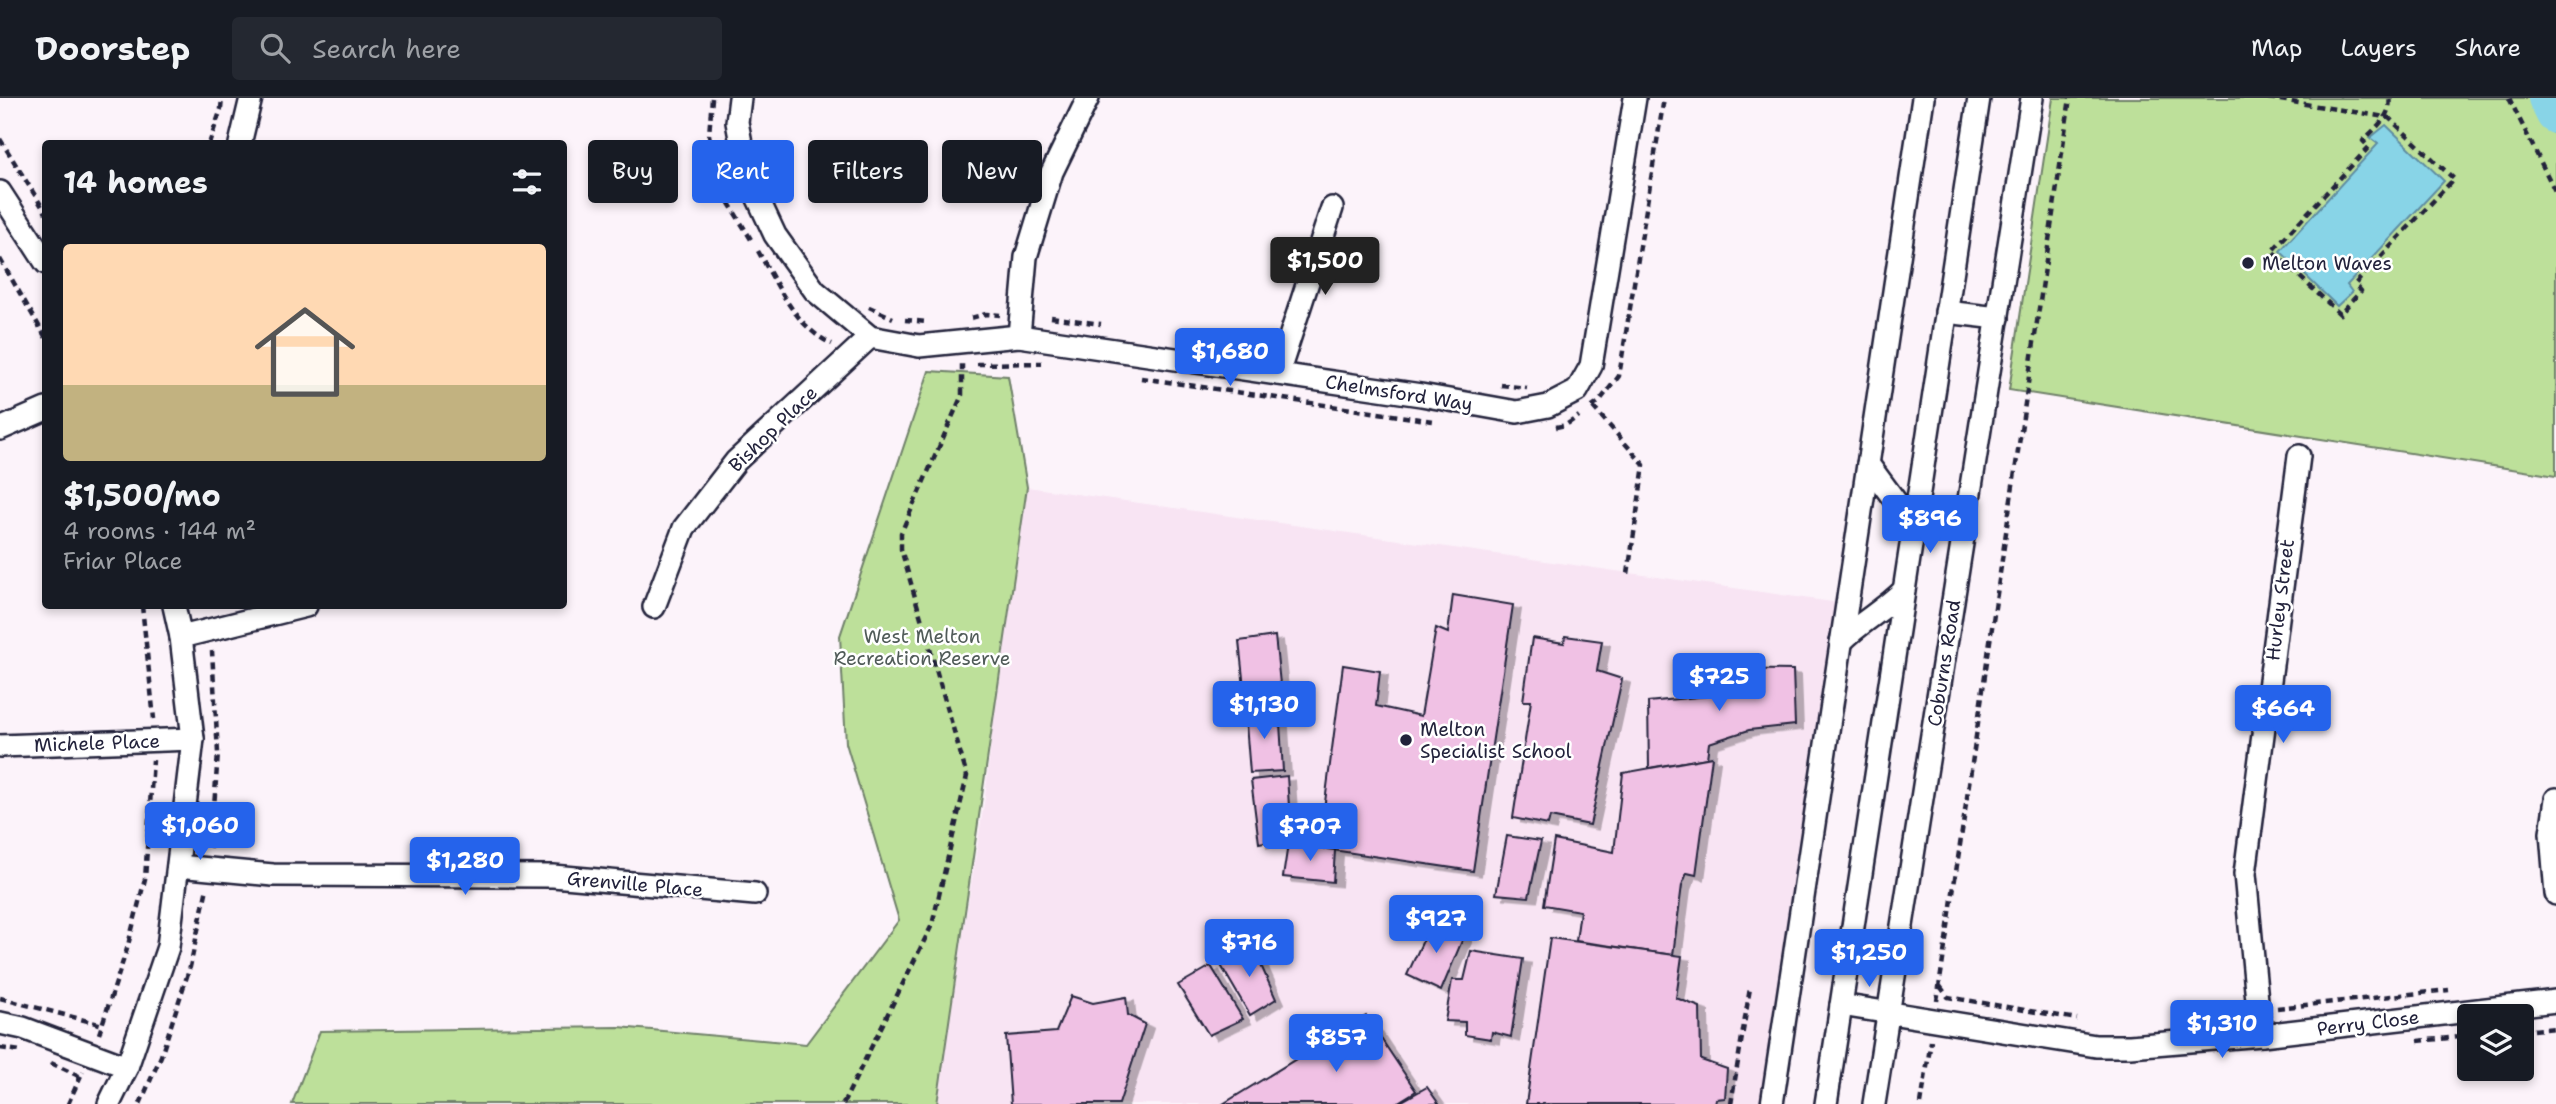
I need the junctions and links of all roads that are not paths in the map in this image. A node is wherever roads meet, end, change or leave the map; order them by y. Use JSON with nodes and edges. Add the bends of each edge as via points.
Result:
{"nodes":[{"id":1,"x":251,"y":98,"type":"edge"},
{"id":2,"x":740,"y":98,"type":"edge"},
{"id":3,"x":1088,"y":98,"type":"edge"},
{"id":4,"x":1635,"y":98,"type":"edge"},
{"id":5,"x":1923,"y":98,"type":"edge"},
{"id":6,"x":1979,"y":98,"type":"edge"},
{"id":7,"x":2032,"y":98,"type":"edge"},
{"id":8,"x":241,"y":140,"type":"edge"},
{"id":9,"x":0,"y":192,"type":"edge"},
{"id":10,"x":1332,"y":208,"type":"dead end"},
{"id":11,"x":42,"y":257,"type":"edge"},
{"id":12,"x":1946,"y":312,"type":"junction"},
{"id":13,"x":1998,"y":318,"type":"junction"},
{"id":14,"x":1020,"y":326,"type":"junction"},
{"id":15,"x":870,"y":337,"type":"junction"},
{"id":16,"x":1278,"y":374,"type":"junction"},
{"id":17,"x":42,"y":410,"type":"edge"},
{"id":18,"x":0,"y":429,"type":"edge"},
{"id":19,"x":2298,"y":456,"type":"dead end"},
{"id":20,"x":1868,"y":464,"type":"junction"},
{"id":21,"x":1913,"y":525,"type":"junction"},
{"id":22,"x":1903,"y":592,"type":"junction"},
{"id":23,"x":654,"y":607,"type":"dead end"},
{"id":24,"x":175,"y":609,"type":"edge"},
{"id":25,"x":294,"y":609,"type":"edge"},
{"id":26,"x":181,"y":637,"type":"junction"},
{"id":27,"x":1842,"y":642,"type":"junction"},
{"id":28,"x":193,"y":739,"type":"junction"},
{"id":29,"x":0,"y":746,"type":"edge"},
{"id":30,"x":2556,"y":799,"type":"edge"},
{"id":31,"x":178,"y":866,"type":"junction"},
{"id":32,"x":755,"y":894,"type":"dead end"},
{"id":33,"x":2556,"y":894,"type":"edge"},
{"id":34,"x":2556,"y":1001,"type":"edge"},
{"id":35,"x":1841,"y":1005,"type":"junction"},
{"id":36,"x":1889,"y":1014,"type":"junction"},
{"id":37,"x":0,"y":1023,"type":"edge"},
{"id":38,"x":2262,"y":1035,"type":"junction"},
{"id":39,"x":127,"y":1067,"type":"junction"},
{"id":40,"x":109,"y":1104,"type":"edge"},
{"id":41,"x":1772,"y":1104,"type":"edge"},
{"id":42,"x":1826,"y":1104,"type":"edge"},
{"id":43,"x":1874,"y":1104,"type":"edge"}],
"edges":[{"from":1,"to":8,"type":"street"},
{"from":2,"to":15,"type":"street","name":"Chelmsford Way","via":[[737,122],[747,175],[775,235],[815,292]]},
{"from":3,"to":14,"type":"street","via":[[1052,172],[1026,257]]},
{"from":4,"to":16,"type":"street","name":"Chelmsford Way","via":[[1596,345],[1577,391],[1548,406],[1517,412]]},
{"from":5,"to":20,"type":"street"},
{"from":6,"to":12,"type":"street"},
{"from":7,"to":13,"type":"street","name":"Coburns Road"},
{"from":9,"to":11,"type":"street"},
{"from":10,"to":16,"type":"street"},
{"from":12,"to":13,"type":"street"},
{"from":12,"to":21,"type":"street"},
{"from":13,"to":36,"type":"street","name":"Coburns Road"},
{"from":14,"to":15,"type":"street","name":"Chelmsford Way","via":[[919,346]]},
{"from":14,"to":16,"type":"street","name":"Chelmsford Way"},
{"from":15,"to":23,"type":"street","name":"Bishop Place","via":[[736,461],[684,528]]},
{"from":17,"to":18,"type":"street"},
{"from":19,"to":38,"type":"street","name":"Hurley Street","via":[[2245,874]]},
{"from":20,"to":21,"type":"street"},
{"from":20,"to":27,"type":"street"},
{"from":21,"to":22,"type":"street"},
{"from":22,"to":27,"type":"street","via":[[1884,610],[1858,624]]},
{"from":22,"to":35,"type":"street"},
{"from":24,"to":26,"type":"street"},
{"from":25,"to":26,"type":"street"},
{"from":26,"to":28,"type":"street"},
{"from":27,"to":41,"type":"street"},
{"from":28,"to":29,"type":"street","name":"Michele Place"},
{"from":28,"to":31,"type":"street"},
{"from":30,"to":33,"type":"street","via":[[2551,833]]},
{"from":31,"to":32,"type":"street","name":"Grenville Place","via":[[273,875],[553,876]]},
{"from":31,"to":39,"type":"street","via":[[168,947]]},
{"from":34,"to":38,"type":"street","name":"Perry Close"},
{"from":35,"to":36,"type":"street","name":"Perry Close"},
{"from":35,"to":42,"type":"street"},
{"from":36,"to":38,"type":"street","name":"Perry Close","via":[[2096,1046]]},
{"from":36,"to":43,"type":"street","name":"Coburns Road"},
{"from":37,"to":39,"type":"street"},
{"from":39,"to":40,"type":"street"}]}
